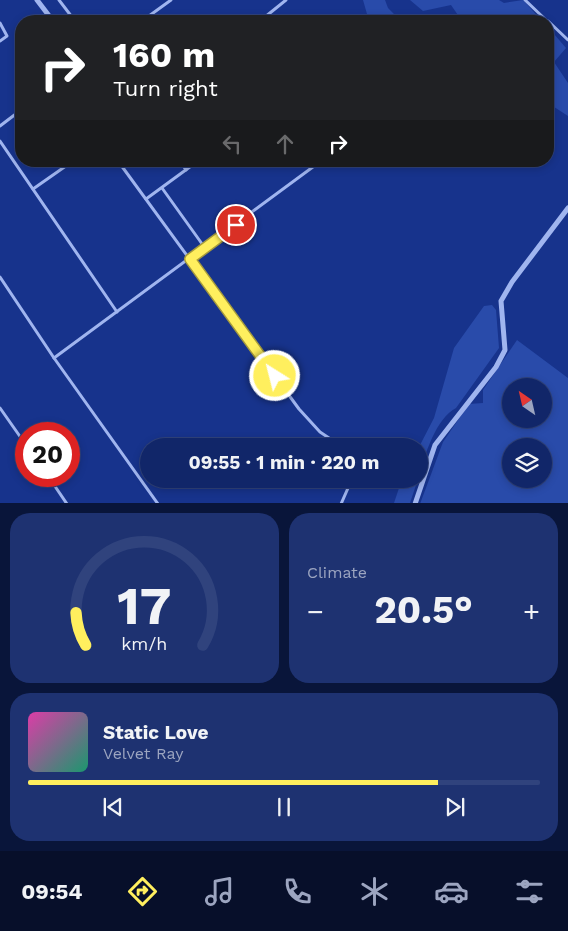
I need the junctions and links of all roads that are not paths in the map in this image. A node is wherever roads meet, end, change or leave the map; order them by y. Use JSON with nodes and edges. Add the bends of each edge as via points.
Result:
{"nodes":[{"id":1,"x":37,"y":0,"type":"edge"},
{"id":2,"x":59,"y":0,"type":"edge"},
{"id":3,"x":171,"y":0,"type":"edge"},
{"id":4,"x":286,"y":0,"type":"edge"},
{"id":5,"x":525,"y":0,"type":"edge"},
{"id":6,"x":48,"y":15,"type":"edge"},
{"id":7,"x":70,"y":15,"type":"edge"},
{"id":8,"x":150,"y":15,"type":"edge"},
{"id":9,"x":267,"y":15,"type":"edge"},
{"id":10,"x":541,"y":15,"type":"edge"},
{"id":11,"x":0,"y":23,"type":"edge"},
{"id":12,"x":554,"y":27,"type":"edge"},
{"id":13,"x":568,"y":40,"type":"edge"},
{"id":14,"x":0,"y":41,"type":"edge"},
{"id":15,"x":15,"y":115,"type":"edge"},
{"id":16,"x":0,"y":126,"type":"edge"},
{"id":17,"x":0,"y":141,"type":"edge"},
{"id":18,"x":15,"y":163,"type":"edge"},
{"id":19,"x":18,"y":167,"type":"edge"},
{"id":20,"x":64,"y":167,"type":"edge"},
{"id":21,"x":122,"y":167,"type":"edge"},
{"id":22,"x":184,"y":167,"type":"edge"},
{"id":23,"x":190,"y":167,"type":"edge"},
{"id":24,"x":313,"y":167,"type":"edge"},
{"id":25,"x":186,"y":170,"type":"junction"},
{"id":26,"x":162,"y":188,"type":"junction"},
{"id":27,"x":33,"y":189,"type":"junction"},
{"id":28,"x":146,"y":199,"type":"junction"},
{"id":29,"x":568,"y":208,"type":"edge"},
{"id":30,"x":205,"y":248,"type":"junction"},
{"id":31,"x":190,"y":259,"type":"junction"},
{"id":32,"x":0,"y":277,"type":"edge"},
{"id":33,"x":117,"y":312,"type":"junction"},
{"id":34,"x":54,"y":358,"type":"junction"},
{"id":35,"x":0,"y":408,"type":"edge"},
{"id":36,"x":15,"y":430,"type":"edge"},
{"id":37,"x":329,"y":438,"type":"edge"},
{"id":38,"x":55,"y":487,"type":"edge"},
{"id":39,"x":348,"y":488,"type":"edge"},
{"id":40,"x":66,"y":503,"type":"edge"},
{"id":41,"x":157,"y":503,"type":"edge"},
{"id":42,"x":341,"y":503,"type":"edge"},
{"id":43,"x":415,"y":503,"type":"edge"}],
"edges":[{"from":1,"to":6,"type":"street"},
{"from":2,"to":7,"type":"lane"},
{"from":3,"to":8,"type":"lane"},
{"from":4,"to":9,"type":"lane"},
{"from":5,"to":10,"type":"lane"},
{"from":11,"to":14,"type":"lane","via":[[7,36]]},
{"from":12,"to":13,"type":"lane"},
{"from":15,"to":16,"type":"lane"},
{"from":17,"to":18,"type":"lane"},
{"from":19,"to":27,"type":"lane"},
{"from":20,"to":27,"type":"lane"},
{"from":21,"to":28,"type":"lane"},
{"from":22,"to":25,"type":"lane"},
{"from":23,"to":25,"type":"lane"},
{"from":24,"to":30,"type":"lane"},
{"from":25,"to":26,"type":"lane"},
{"from":26,"to":28,"type":"lane"},
{"from":26,"to":30,"type":"lane"},
{"from":27,"to":33,"type":"lane"},
{"from":28,"to":31,"type":"lane"},
{"from":29,"to":43,"type":"street","via":[[501,301],[505,350],[496,367],[435,445]]},
{"from":30,"to":31,"type":"lane"},
{"from":31,"to":33,"type":"lane"},
{"from":31,"to":37,"type":"lane","via":[[298,409]]},
{"from":32,"to":34,"type":"lane"},
{"from":33,"to":34,"type":"lane"},
{"from":34,"to":41,"type":"lane"},
{"from":35,"to":36,"type":"lane"},
{"from":38,"to":40,"type":"lane"},
{"from":39,"to":42,"type":"lane"}]}
